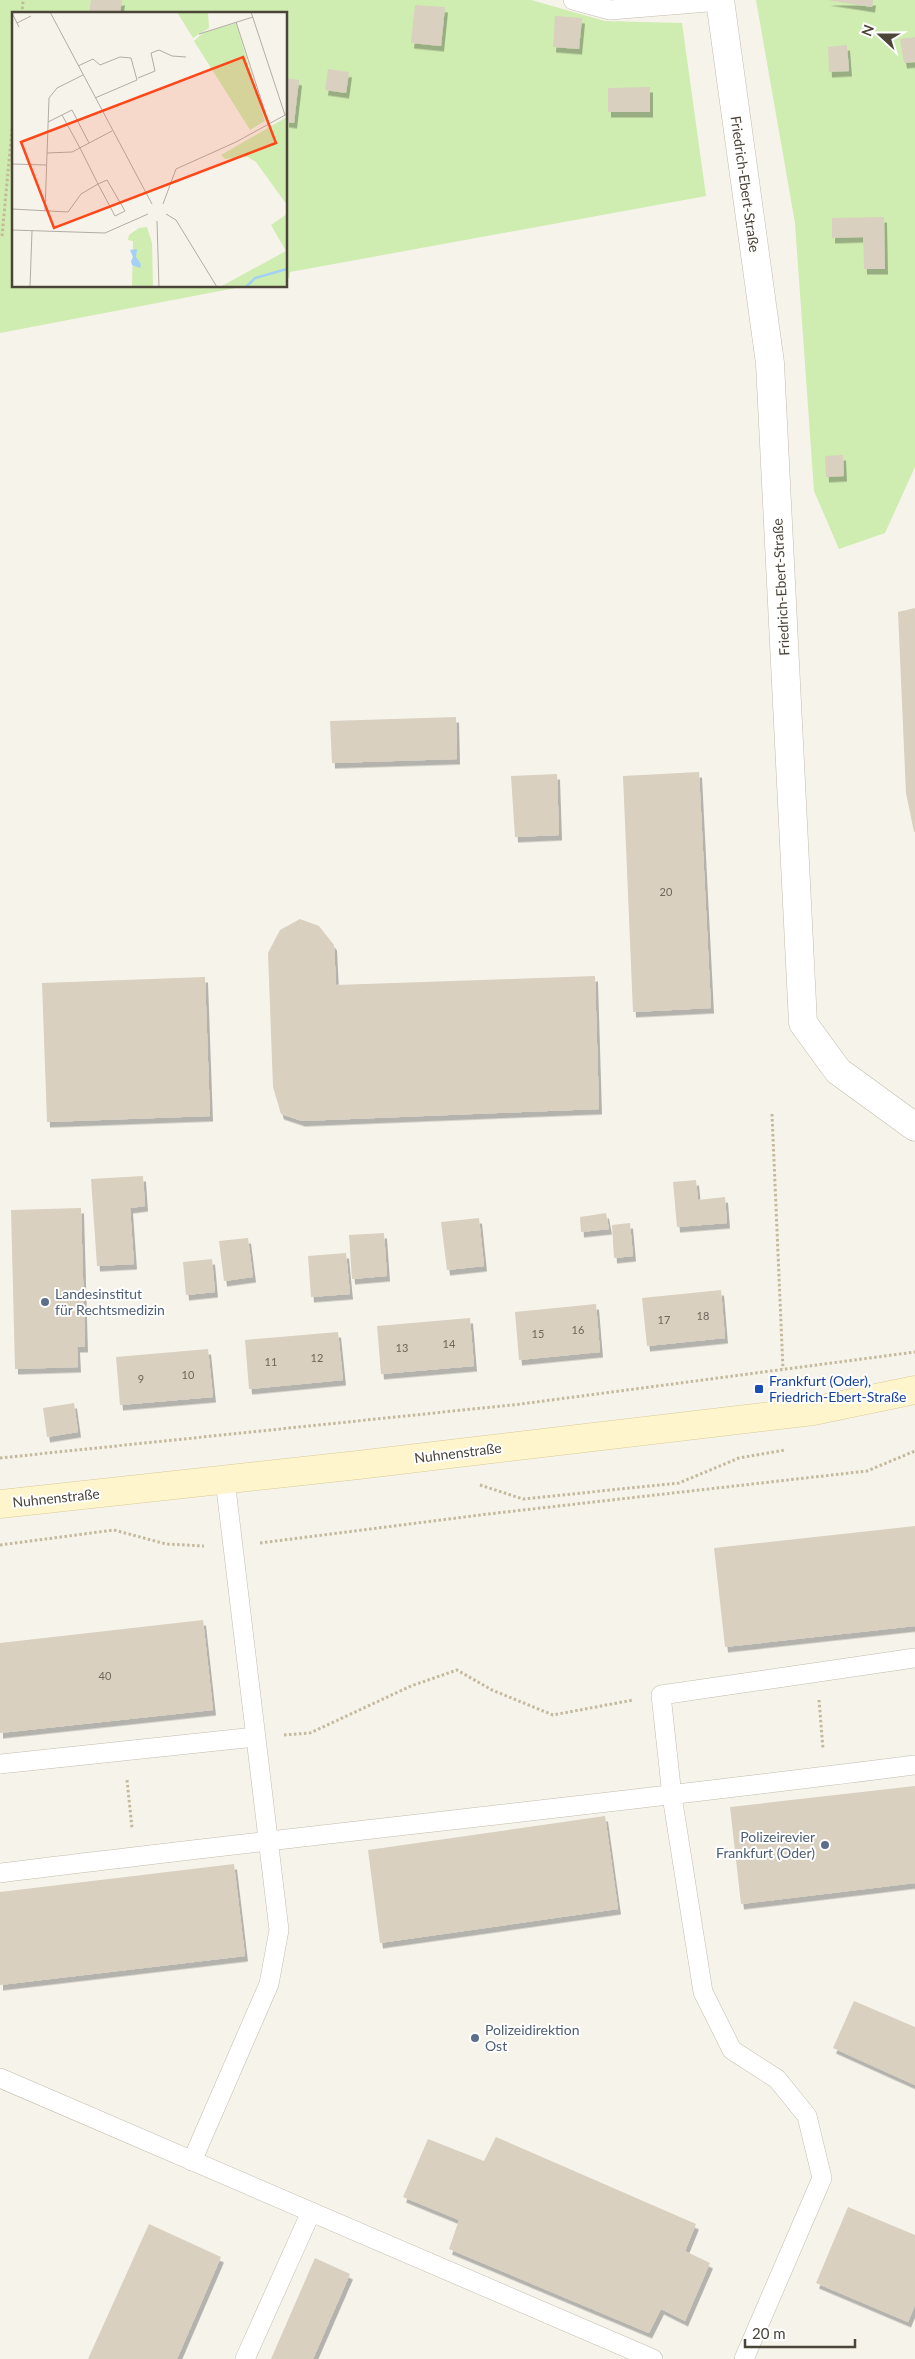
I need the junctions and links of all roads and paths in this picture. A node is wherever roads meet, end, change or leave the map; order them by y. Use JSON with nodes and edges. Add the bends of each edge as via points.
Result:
{"nodes":[{"id":1,"x":573,"y":0,"type":"edge"},
{"id":2,"x":720,"y":0,"type":"edge"},
{"id":3,"x":12,"y":129,"type":"edge"},
{"id":4,"x":2,"y":236,"type":"dead end"},
{"id":5,"x":772,"y":1114,"type":"dead end"},
{"id":6,"x":915,"y":1127,"type":"edge"},
{"id":7,"x":915,"y":1352,"type":"edge"},
{"id":8,"x":783,"y":1369,"type":"junction"},
{"id":9,"x":915,"y":1390,"type":"edge"},
{"id":10,"x":915,"y":1451,"type":"edge"},
{"id":11,"x":0,"y":1458,"type":"edge"},
{"id":12,"x":225,"y":1480,"type":"junction"},
{"id":13,"x":0,"y":1504,"type":"edge"},
{"id":14,"x":0,"y":1545,"type":"edge"},
{"id":15,"x":233,"y":1547,"type":"junction"},
{"id":16,"x":915,"y":1658,"type":"edge"},
{"id":17,"x":816,"y":1673,"type":"junction"},
{"id":18,"x":661,"y":1695,"type":"junction"},
{"id":19,"x":255,"y":1737,"type":"junction"},
{"id":20,"x":124,"y":1751,"type":"junction"},
{"id":21,"x":0,"y":1764,"type":"edge"},
{"id":22,"x":915,"y":1765,"type":"edge"},
{"id":23,"x":826,"y":1776,"type":"junction"},
{"id":24,"x":672,"y":1796,"type":"junction"},
{"id":25,"x":268,"y":1839,"type":"junction"},
{"id":26,"x":135,"y":1856,"type":"junction"},
{"id":27,"x":0,"y":1874,"type":"edge"},
{"id":28,"x":0,"y":2078,"type":"edge"},
{"id":29,"x":192,"y":2161,"type":"junction"},
{"id":30,"x":310,"y":2212,"type":"junction"},
{"id":31,"x":245,"y":2359,"type":"edge"},
{"id":32,"x":653,"y":2359,"type":"edge"},
{"id":33,"x":744,"y":2359,"type":"edge"}],
"edges":[{"from":1,"to":2,"type":"lane","via":[[610,10]]},
{"from":2,"to":6,"type":"street","name":"Friedrich-Ebert-Straße","via":[[770,363],[804,1022],[838,1071]]},
{"from":3,"to":4,"type":"path"},
{"from":5,"to":8,"type":"path"},
{"from":7,"to":8,"type":"path"},
{"from":8,"to":11,"type":"path","via":[[511,1405]]},
{"from":9,"to":12,"type":"main road","name":"Nuhnenstraße","via":[[813,1410]]},
{"from":10,"to":15,"type":"path","via":[[867,1471]]},
{"from":12,"to":13,"type":"main road","name":"Nuhnenstraße"},
{"from":12,"to":15,"type":"lane"},
{"from":14,"to":15,"type":"path","via":[[114,1530],[166,1544]]},
{"from":15,"to":19,"type":"lane"},
{"from":16,"to":17,"type":"lane"},
{"from":17,"to":18,"type":"lane"},
{"from":17,"to":23,"type":"path"},
{"from":18,"to":19,"type":"path","via":[[553,1715],[492,1690],[457,1670],[411,1686],[310,1733]]},
{"from":18,"to":24,"type":"lane"},
{"from":19,"to":20,"type":"lane"},
{"from":19,"to":25,"type":"lane"},
{"from":20,"to":21,"type":"lane"},
{"from":20,"to":26,"type":"path"},
{"from":22,"to":23,"type":"lane"},
{"from":23,"to":24,"type":"lane"},
{"from":24,"to":25,"type":"lane"},
{"from":24,"to":33,"type":"lane","via":[[703,1992],[732,2050],[777,2079],[807,2116],[822,2178]]},
{"from":25,"to":26,"type":"lane"},
{"from":25,"to":29,"type":"lane","via":[[279,1930],[269,1984]]},
{"from":26,"to":27,"type":"lane"},
{"from":28,"to":29,"type":"lane"},
{"from":29,"to":30,"type":"lane"},
{"from":30,"to":31,"type":"lane"},
{"from":30,"to":32,"type":"lane"}]}
